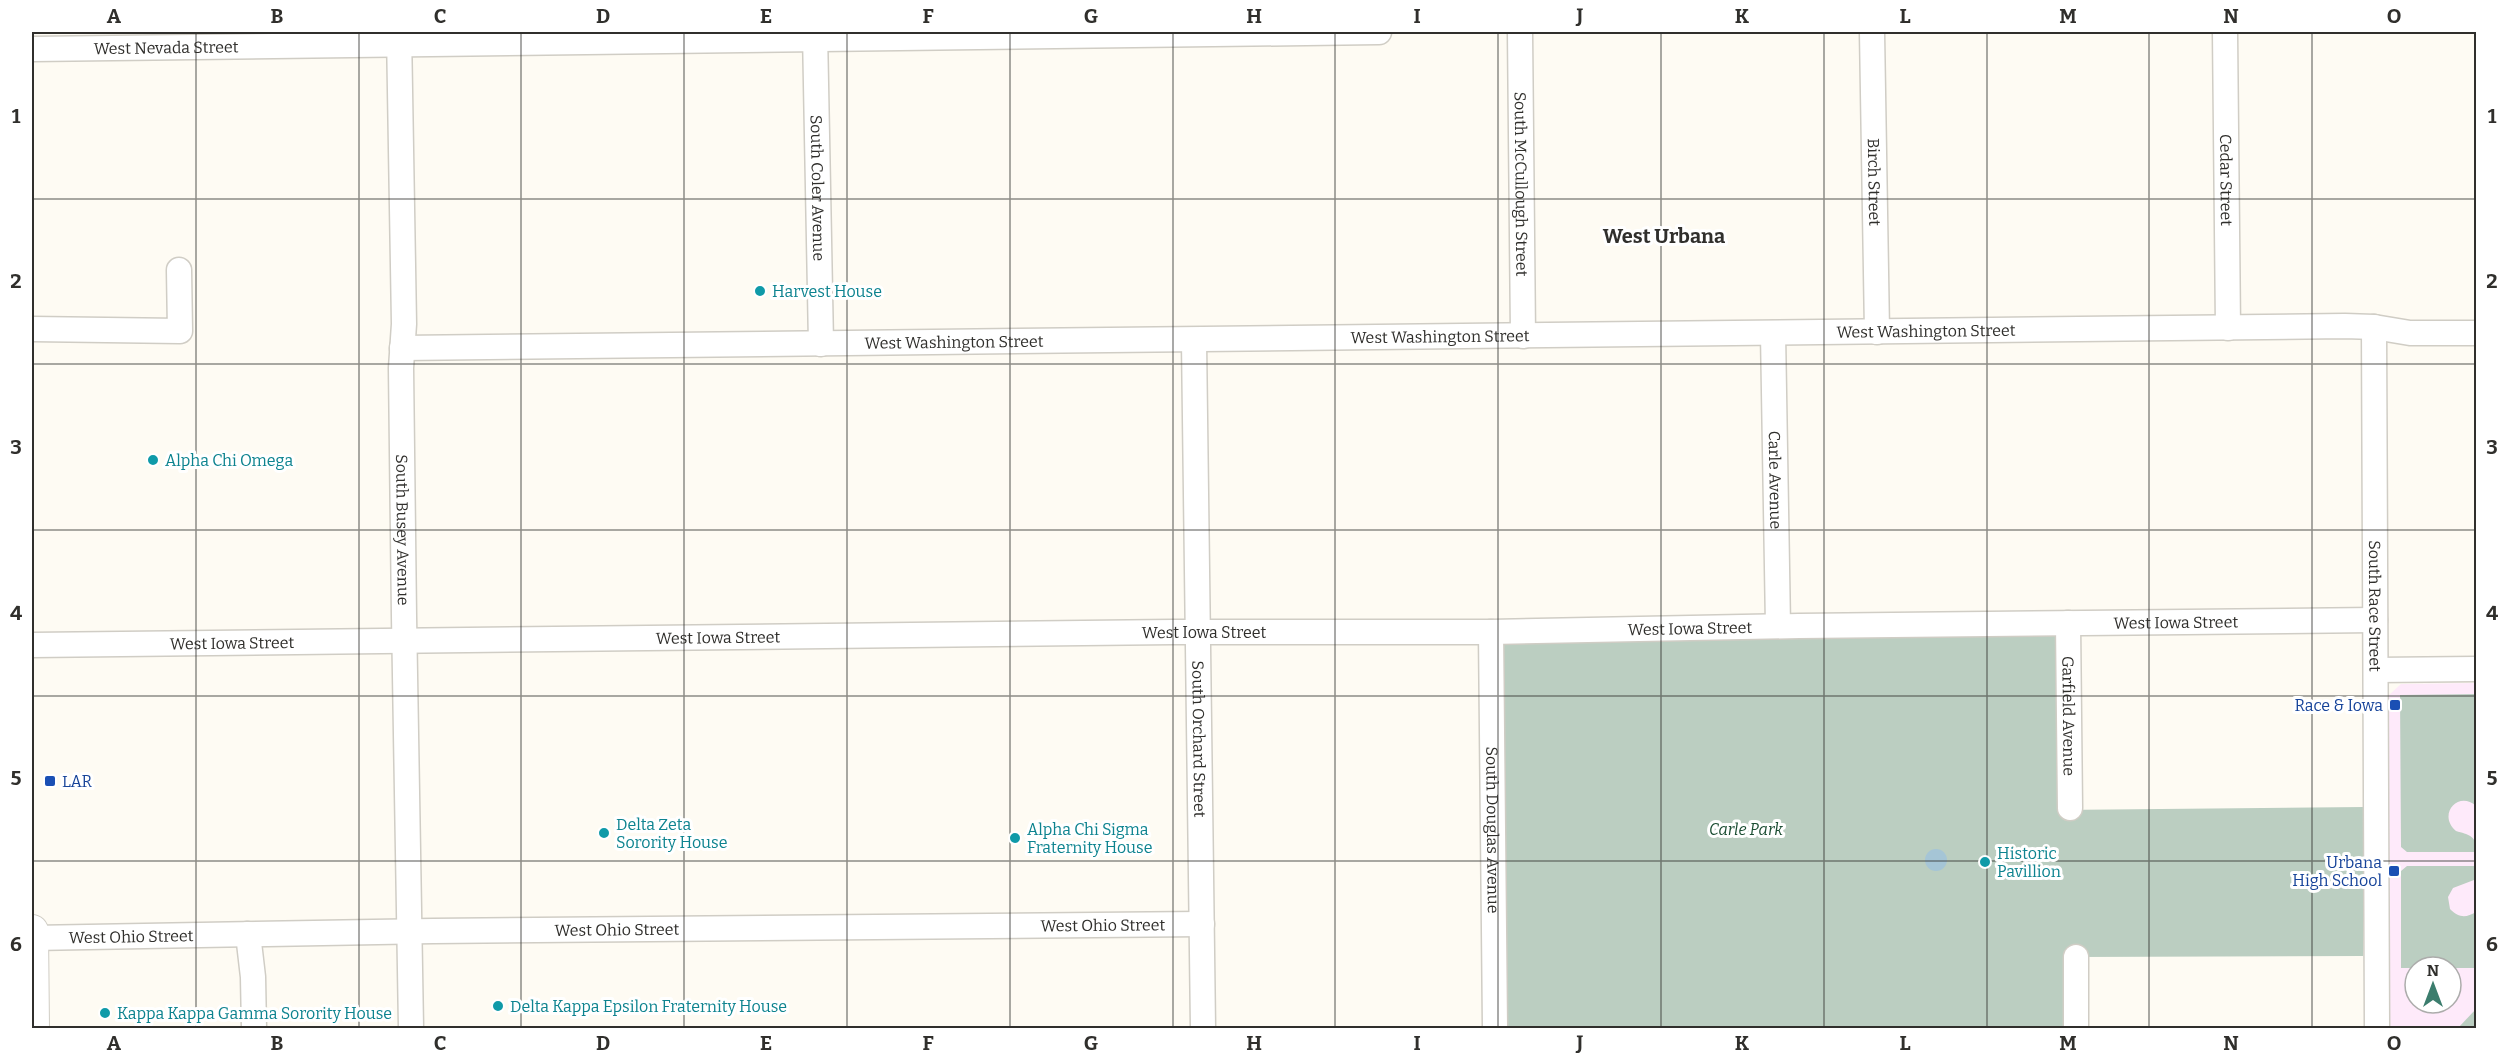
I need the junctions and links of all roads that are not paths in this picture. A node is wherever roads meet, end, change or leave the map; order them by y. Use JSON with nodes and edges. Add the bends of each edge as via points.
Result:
{"nodes":[{"id":1,"x":1379,"y":32,"type":"edge"},
{"id":2,"x":1520,"y":32,"type":"edge"},
{"id":3,"x":1872,"y":32,"type":"edge"},
{"id":4,"x":2225,"y":32,"type":"edge"},
{"id":5,"x":815,"y":34,"type":"edge"},
{"id":6,"x":399,"y":37,"type":"edge"},
{"id":7,"x":32,"y":49,"type":"edge"},
{"id":8,"x":179,"y":270,"type":"dead end"},
{"id":9,"x":2374,"y":327,"type":"junction"},
{"id":10,"x":2228,"y":328,"type":"junction"},
{"id":11,"x":32,"y":329,"type":"edge"},
{"id":12,"x":1877,"y":332,"type":"junction"},
{"id":13,"x":1773,"y":333,"type":"junction"},
{"id":14,"x":2476,"y":333,"type":"edge"},
{"id":15,"x":1523,"y":336,"type":"junction"},
{"id":16,"x":1194,"y":341,"type":"junction"},
{"id":17,"x":821,"y":344,"type":"junction"},
{"id":18,"x":402,"y":348,"type":"junction"},
{"id":19,"x":2375,"y":620,"type":"junction"},
{"id":20,"x":2068,"y":623,"type":"junction"},
{"id":21,"x":1778,"y":626,"type":"junction"},
{"id":22,"x":1491,"y":632,"type":"junction"},
{"id":23,"x":1197,"y":633,"type":"junction"},
{"id":24,"x":404,"y":640,"type":"junction"},
{"id":25,"x":32,"y":645,"type":"edge"},
{"id":26,"x":2476,"y":669,"type":"edge"},
{"id":27,"x":2376,"y":670,"type":"junction"},
{"id":28,"x":2070,"y":808,"type":"dead end"},
{"id":29,"x":1202,"y":924,"type":"junction"},
{"id":30,"x":32,"y":931,"type":"edge"},
{"id":31,"x":410,"y":931,"type":"junction"},
{"id":32,"x":248,"y":934,"type":"junction"},
{"id":33,"x":32,"y":938,"type":"edge"},
{"id":34,"x":2076,"y":957,"type":"dead end"},
{"id":35,"x":254,"y":1028,"type":"edge"},
{"id":36,"x":33,"y":1029,"type":"edge"},
{"id":37,"x":411,"y":1029,"type":"edge"},
{"id":38,"x":1203,"y":1029,"type":"edge"},
{"id":39,"x":1495,"y":1029,"type":"edge"},
{"id":40,"x":2076,"y":1029,"type":"edge"},
{"id":41,"x":2377,"y":1029,"type":"edge"}],
"edges":[{"from":1,"to":5,"type":"street","name":"West Nevada Street"},
{"from":2,"to":15,"type":"street","name":"South McCullough Street"},
{"from":3,"to":12,"type":"street","name":"Birch Street"},
{"from":4,"to":10,"type":"street","name":"Cedar Street"},
{"from":5,"to":6,"type":"street","name":"West Nevada Street"},
{"from":5,"to":17,"type":"street","name":"South Coler Avenue"},
{"from":6,"to":7,"type":"street","name":"West Nevada Street"},
{"from":6,"to":18,"type":"street","name":"South Busey Avenue"},
{"from":8,"to":11,"type":"street","via":[[180,331]]},
{"from":9,"to":10,"type":"street","name":"West Washington Street"},
{"from":9,"to":14,"type":"street","name":"West Washington Street","via":[[2410,333]]},
{"from":9,"to":19,"type":"street","name":"South Race Street"},
{"from":10,"to":12,"type":"street","name":"West Washington Street"},
{"from":12,"to":13,"type":"street","name":"West Washington Street"},
{"from":13,"to":15,"type":"street","name":"West Washington Street"},
{"from":13,"to":21,"type":"street","name":"Carle Avenue"},
{"from":15,"to":16,"type":"street","name":"West Washington Street"},
{"from":16,"to":17,"type":"street","name":"West Washington Street"},
{"from":16,"to":23,"type":"street","name":"South Orchard Street"},
{"from":17,"to":18,"type":"street","name":"West Washington Street"},
{"from":18,"to":24,"type":"street","name":"South Busey Avenue"},
{"from":19,"to":20,"type":"street","name":"West Iowa Street"},
{"from":19,"to":27,"type":"street","name":"South Race Street"},
{"from":20,"to":21,"type":"street","name":"West Iowa Street"},
{"from":20,"to":28,"type":"street","name":"Garfield Avenue"},
{"from":21,"to":22,"type":"street","name":"West Iowa Street"},
{"from":22,"to":23,"type":"street","name":"West Iowa Street"},
{"from":22,"to":39,"type":"street","name":"South Douglas Avenue"},
{"from":23,"to":24,"type":"street","name":"West Iowa Street"},
{"from":23,"to":29,"type":"street","name":"South Orchard Street"},
{"from":24,"to":25,"type":"street","name":"West Iowa Street"},
{"from":24,"to":31,"type":"street","name":"South Busey Avenue"},
{"from":26,"to":27,"type":"street"},
{"from":27,"to":41,"type":"street","name":"South Race Street"},
{"from":29,"to":31,"type":"street","name":"West Ohio Street"},
{"from":29,"to":38,"type":"street","name":"South Orchard Street"},
{"from":30,"to":33,"type":"main road"},
{"from":31,"to":32,"type":"street","name":"West Ohio Street"},
{"from":31,"to":37,"type":"street","name":"South Busey Avenue"},
{"from":32,"to":33,"type":"street","name":"West Ohio Street"},
{"from":32,"to":35,"type":"street"},
{"from":33,"to":36,"type":"main road"},
{"from":34,"to":40,"type":"street"}]}
